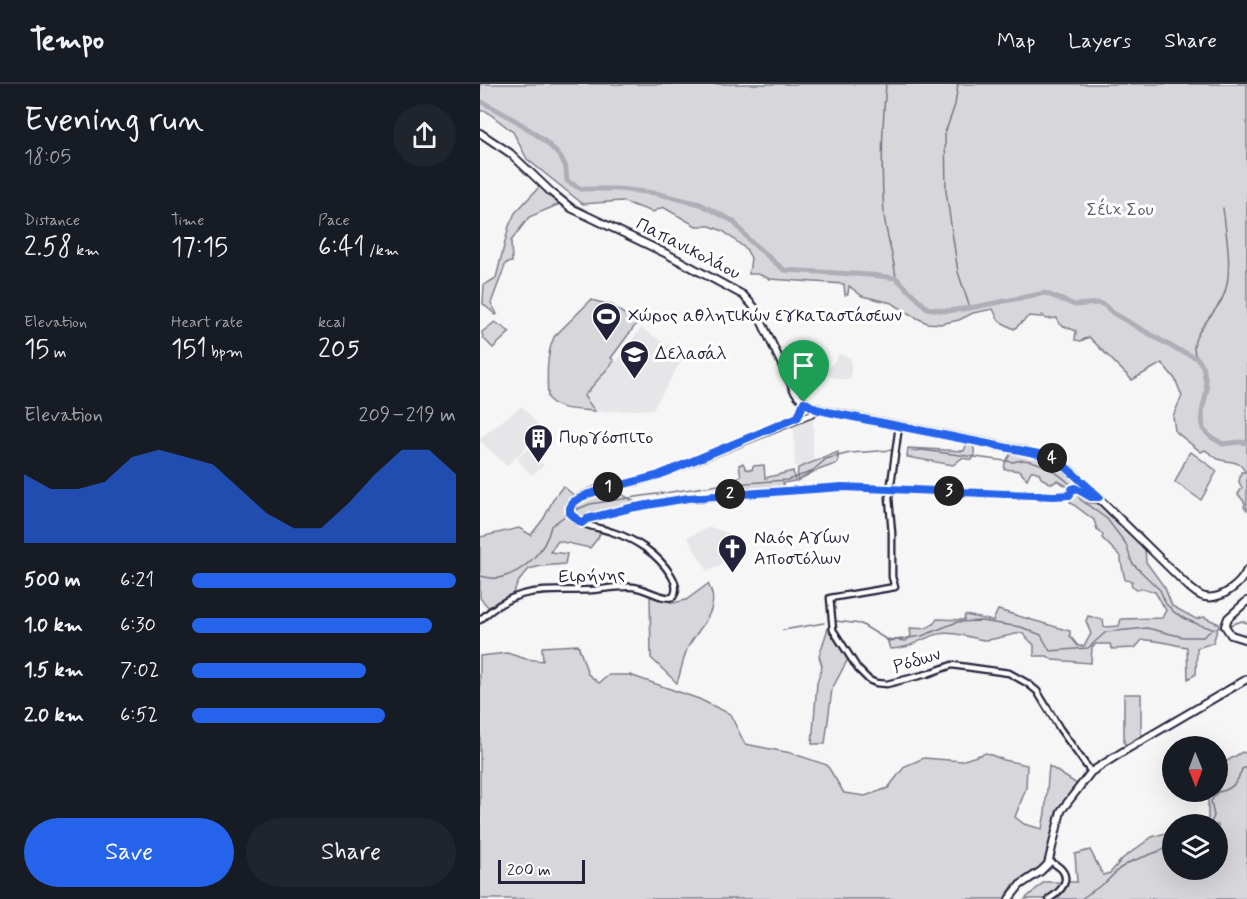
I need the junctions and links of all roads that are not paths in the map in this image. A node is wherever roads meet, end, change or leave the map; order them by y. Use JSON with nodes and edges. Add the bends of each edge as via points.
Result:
{"nodes":[{"id":1,"x":480,"y":133,"type":"edge"},
{"id":2,"x":804,"y":402,"type":"junction"},
{"id":3,"x":816,"y":409,"type":"junction"},
{"id":4,"x":798,"y":417,"type":"junction"},
{"id":5,"x":899,"y":426,"type":"junction"},
{"id":6,"x":664,"y":473,"type":"junction"},
{"id":7,"x":890,"y":490,"type":"junction"},
{"id":8,"x":1092,"y":495,"type":"junction"},
{"id":9,"x":582,"y":523,"type":"junction"},
{"id":10,"x":1247,"y":570,"type":"edge"},
{"id":11,"x":1247,"y":601,"type":"edge"},
{"id":12,"x":480,"y":620,"type":"edge"},
{"id":13,"x":1247,"y":640,"type":"edge"},
{"id":14,"x":1247,"y":679,"type":"edge"},
{"id":15,"x":1091,"y":772,"type":"junction"},
{"id":16,"x":1049,"y":861,"type":"junction"},
{"id":17,"x":1010,"y":899,"type":"edge"},
{"id":18,"x":1049,"y":899,"type":"edge"}],
"edges":[{"from":1,"to":2,"type":"main road","name":"Παπανικολάου","via":[[510,153],[571,208],[743,295],[755,308],[793,389]]},
{"from":2,"to":3,"type":"main road","name":"Παπανικολάου"},
{"from":2,"to":4,"type":"street"},
{"from":3,"to":4,"type":"street","name":"Ειρήνης"},
{"from":3,"to":5,"type":"main road","name":"Παπανικολάου"},
{"from":3,"to":6,"type":"street","name":"Ειρήνης"},
{"from":4,"to":6,"type":"street","name":"Ειρήνης"},
{"from":5,"to":7,"type":"street"},
{"from":5,"to":8,"type":"main road","name":"Παπανικολάου","via":[[1044,455],[1067,468]]},
{"from":6,"to":9,"type":"street","name":"Ειρήνης","via":[[593,491],[576,500],[569,512]]},
{"from":7,"to":8,"type":"street","via":[[1070,495],[1074,488]]},
{"from":7,"to":9,"type":"street","via":[[842,487],[688,498],[630,508]]},
{"from":7,"to":15,"type":"street","name":"Ρόδων","via":[[895,587],[830,598],[833,629],[858,668],[868,680],[878,684],[952,665],[1009,673],[1035,690]]},
{"from":8,"to":10,"type":"main road","name":"Παπανικολάου","via":[[1202,596],[1214,597],[1232,588]]},
{"from":9,"to":12,"type":"street","name":"Ειρήνης","via":[[620,534],[648,551],[673,578],[674,595],[666,598],[630,587],[531,592],[509,598]]},
{"from":11,"to":13,"type":"main road","via":[[1232,614],[1226,626],[1231,635]]},
{"from":14,"to":15,"type":"main road"},
{"from":15,"to":16,"type":"main road","via":[[1061,811]]},
{"from":16,"to":17,"type":"main road","via":[[1020,885]]},
{"from":16,"to":18,"type":"street","via":[[1062,871],[1065,881],[1061,891]]}]}
